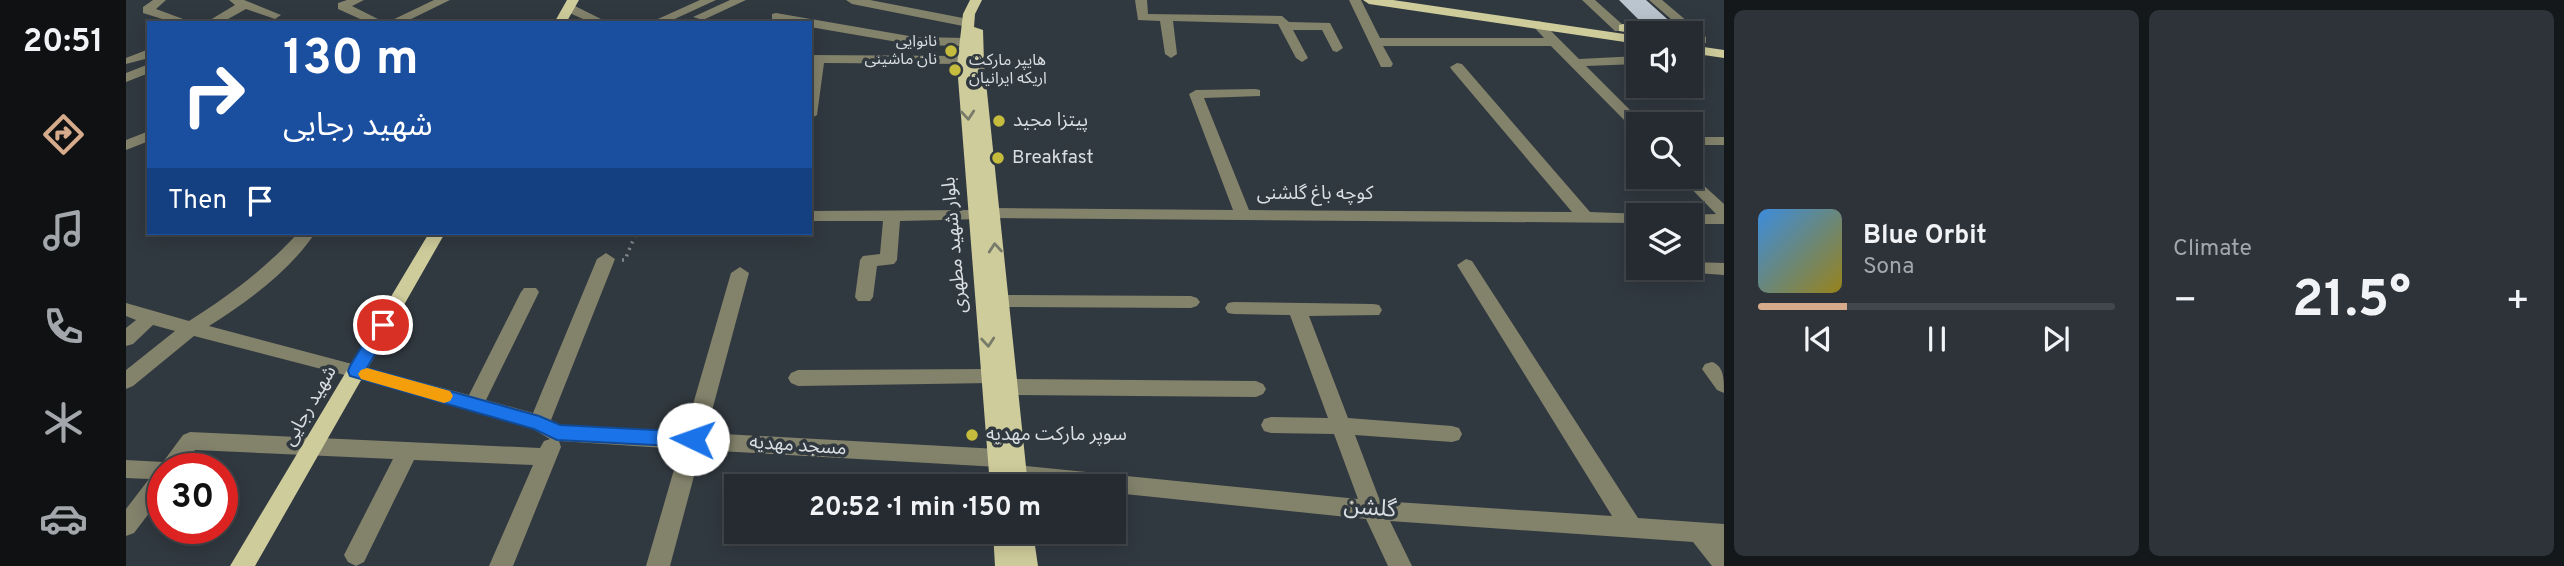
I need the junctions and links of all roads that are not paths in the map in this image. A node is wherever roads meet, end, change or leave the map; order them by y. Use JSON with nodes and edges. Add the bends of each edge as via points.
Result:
{"nodes":[{"id":1,"x":160,"y":0,"type":"edge"},
{"id":2,"x":358,"y":0,"type":"edge"},
{"id":3,"x":444,"y":0,"type":"edge"},
{"id":4,"x":594,"y":0,"type":"edge"},
{"id":5,"x":710,"y":0,"type":"edge"},
{"id":6,"x":740,"y":0,"type":"edge"},
{"id":7,"x":852,"y":0,"type":"edge"},
{"id":8,"x":976,"y":0,"type":"edge"},
{"id":9,"x":985,"y":0,"type":"edge"},
{"id":10,"x":1141,"y":0,"type":"edge"},
{"id":11,"x":1355,"y":0,"type":"edge"},
{"id":12,"x":1369,"y":0,"type":"edge"},
{"id":13,"x":1435,"y":0,"type":"edge"},
{"id":14,"x":1588,"y":0,"type":"edge"},
{"id":15,"x":1656,"y":0,"type":"edge"},
{"id":16,"x":241,"y":3,"type":"edge"},
{"id":17,"x":573,"y":6,"type":"edge"},
{"id":18,"x":275,"y":15,"type":"dead end"},
{"id":19,"x":776,"y":17,"type":"dead end"},
{"id":20,"x":1166,"y":18,"type":"junction"},
{"id":21,"x":182,"y":21,"type":"edge"},
{"id":22,"x":214,"y":21,"type":"edge"},
{"id":23,"x":376,"y":21,"type":"edge"},
{"id":24,"x":397,"y":21,"type":"edge"},
{"id":25,"x":562,"y":21,"type":"edge"},
{"id":26,"x":599,"y":21,"type":"edge"},
{"id":27,"x":660,"y":21,"type":"edge"},
{"id":28,"x":691,"y":21,"type":"edge"},
{"id":29,"x":799,"y":21,"type":"edge"},
{"id":30,"x":1678,"y":21,"type":"edge"},
{"id":31,"x":812,"y":23,"type":"edge"},
{"id":32,"x":968,"y":23,"type":"junction"},
{"id":33,"x":1284,"y":23,"type":"junction"},
{"id":34,"x":1538,"y":25,"type":"junction"},
{"id":35,"x":1619,"y":28,"type":"junction"},
{"id":36,"x":1626,"y":29,"type":"edge"},
{"id":37,"x":1626,"y":38,"type":"edge"},
{"id":38,"x":1703,"y":40,"type":"edge"},
{"id":39,"x":965,"y":42,"type":"junction"},
{"id":40,"x":1374,"y":42,"type":"junction"},
{"id":41,"x":1555,"y":42,"type":"junction"},
{"id":42,"x":1724,"y":43,"type":"edge"},
{"id":43,"x":1337,"y":48,"type":"dead end"},
{"id":44,"x":1703,"y":50,"type":"edge"},
{"id":45,"x":147,"y":54,"type":"edge"},
{"id":46,"x":1171,"y":54,"type":"dead end"},
{"id":47,"x":1724,"y":54,"type":"edge"},
{"id":48,"x":1302,"y":58,"type":"dead end"},
{"id":49,"x":814,"y":59,"type":"edge"},
{"id":50,"x":964,"y":60,"type":"junction"},
{"id":51,"x":129,"y":61,"type":"dead end"},
{"id":52,"x":1626,"y":61,"type":"edge"},
{"id":53,"x":1575,"y":63,"type":"junction"},
{"id":54,"x":1386,"y":64,"type":"dead end"},
{"id":55,"x":1457,"y":67,"type":"dead end"},
{"id":56,"x":147,"y":69,"type":"edge"},
{"id":57,"x":126,"y":78,"type":"edge"},
{"id":58,"x":812,"y":87,"type":"edge"},
{"id":59,"x":1255,"y":93,"type":"dead end"},
{"id":60,"x":1626,"y":114,"type":"edge"},
{"id":61,"x":147,"y":136,"type":"edge"},
{"id":62,"x":1703,"y":141,"type":"edge"},
{"id":63,"x":1724,"y":141,"type":"edge"},
{"id":64,"x":126,"y":146,"type":"edge"},
{"id":65,"x":1700,"y":189,"type":"edge"},
{"id":66,"x":1724,"y":213,"type":"edge"},
{"id":67,"x":984,"y":214,"type":"junction"},
{"id":68,"x":892,"y":215,"type":"junction"},
{"id":69,"x":1243,"y":215,"type":"junction"},
{"id":70,"x":812,"y":216,"type":"edge"},
{"id":71,"x":1586,"y":218,"type":"junction"},
{"id":72,"x":1626,"y":218,"type":"edge"},
{"id":73,"x":1703,"y":219,"type":"edge"},
{"id":74,"x":1724,"y":219,"type":"edge"},
{"id":75,"x":305,"y":235,"type":"edge"},
{"id":76,"x":436,"y":235,"type":"edge"},
{"id":77,"x":606,"y":259,"type":"road end"},
{"id":78,"x":1466,"y":265,"type":"dead end"},
{"id":79,"x":1703,"y":268,"type":"edge"},
{"id":80,"x":1724,"y":269,"type":"edge"},
{"id":81,"x":740,"y":273,"type":"dead end"},
{"id":82,"x":530,"y":292,"type":"dead end"},
{"id":83,"x":864,"y":297,"type":"dead end"},
{"id":84,"x":1000,"y":300,"type":"junction"},
{"id":85,"x":1191,"y":302,"type":"dead end"},
{"id":86,"x":1234,"y":307,"type":"dead end"},
{"id":87,"x":126,"y":309,"type":"edge"},
{"id":88,"x":1297,"y":309,"type":"junction"},
{"id":89,"x":1373,"y":310,"type":"dead end"},
{"id":90,"x":150,"y":318,"type":"junction"},
{"id":91,"x":192,"y":328,"type":"junction"},
{"id":92,"x":126,"y":339,"type":"edge"},
{"id":93,"x":356,"y":371,"type":"junction"},
{"id":94,"x":798,"y":378,"type":"dead end"},
{"id":95,"x":126,"y":380,"type":"edge"},
{"id":96,"x":999,"y":381,"type":"junction"},
{"id":97,"x":1256,"y":389,"type":"dead end"},
{"id":98,"x":474,"y":405,"type":"junction"},
{"id":99,"x":1271,"y":425,"type":"dead end"},
{"id":100,"x":1342,"y":426,"type":"junction"},
{"id":101,"x":548,"y":428,"type":"junction"},
{"id":102,"x":1452,"y":434,"type":"dead end"},
{"id":103,"x":693,"y":439,"type":"junction"},
{"id":104,"x":313,"y":446,"type":"junction"},
{"id":105,"x":408,"y":450,"type":"junction"},
{"id":106,"x":181,"y":453,"type":"edge"},
{"id":107,"x":547,"y":457,"type":"junction"},
{"id":108,"x":998,"y":458,"type":"junction"},
{"id":109,"x":126,"y":469,"type":"edge"},
{"id":110,"x":147,"y":470,"type":"edge"},
{"id":111,"x":1007,"y":474,"type":"edge"},
{"id":112,"x":1010,"y":474,"type":"edge"},
{"id":113,"x":1126,"y":491,"type":"edge"},
{"id":114,"x":147,"y":499,"type":"edge"},
{"id":115,"x":1374,"y":510,"type":"junction"},
{"id":116,"x":126,"y":526,"type":"edge"},
{"id":117,"x":1632,"y":528,"type":"junction"},
{"id":118,"x":1699,"y":532,"type":"junction"},
{"id":119,"x":1724,"y":534,"type":"edge"},
{"id":120,"x":1005,"y":544,"type":"edge"},
{"id":121,"x":1023,"y":544,"type":"edge"},
{"id":122,"x":356,"y":555,"type":"dead end"},
{"id":123,"x":1724,"y":563,"type":"edge"},
{"id":124,"x":243,"y":566,"type":"edge"},
{"id":125,"x":501,"y":566,"type":"edge"},
{"id":126,"x":657,"y":566,"type":"edge"},
{"id":127,"x":1007,"y":566,"type":"edge"},
{"id":128,"x":1026,"y":566,"type":"edge"},
{"id":129,"x":1400,"y":566,"type":"edge"}],
"edges":[{"from":1,"to":21,"type":"street","via":[[147,10]]},
{"from":2,"to":23,"type":"street","via":[[342,6]]},
{"from":3,"to":24,"type":"street"},
{"from":4,"to":17,"type":"street"},
{"from":5,"to":27,"type":"street"},
{"from":6,"to":28,"type":"street"},
{"from":7,"to":32,"type":"street"},
{"from":8,"to":32,"type":"main road","name":"بلوار شهید مطهری"},
{"from":9,"to":67,"type":"main road","name":"بلوار شهید مطهری","via":[[978,19],[977,63]]},
{"from":10,"to":20,"type":"street","via":[[1142,17]]},
{"from":11,"to":40,"type":"street"},
{"from":12,"to":34,"type":"main road"},
{"from":13,"to":35,"type":"main road"},
{"from":14,"to":35,"type":"street"},
{"from":15,"to":30,"type":"street"},
{"from":16,"to":18,"type":"street"},
{"from":16,"to":22,"type":"street"},
{"from":17,"to":25,"type":"main road"},
{"from":17,"to":26,"type":"street"},
{"from":19,"to":29,"type":"street"},
{"from":20,"to":33,"type":"street"},
{"from":20,"to":46,"type":"street"},
{"from":31,"to":39,"type":"street","via":[[915,41]]},
{"from":32,"to":39,"type":"main road","name":"بلوار شهید مطهری"},
{"from":33,"to":43,"type":"street","via":[[1326,26]]},
{"from":33,"to":48,"type":"street"},
{"from":34,"to":37,"type":"main road"},
{"from":34,"to":41,"type":"street"},
{"from":35,"to":36,"type":"main road"},
{"from":38,"to":42,"type":"main road"},
{"from":39,"to":50,"type":"main road","name":"بلوار شهید مطهری"},
{"from":40,"to":41,"type":"street"},
{"from":40,"to":54,"type":"street"},
{"from":41,"to":53,"type":"street"},
{"from":44,"to":47,"type":"main road"},
{"from":45,"to":51,"type":"street"},
{"from":49,"to":50,"type":"street"},
{"from":49,"to":58,"type":"street"},
{"from":50,"to":67,"type":"main road","name":"بلوار شهید مطهری","one_way":true},
{"from":52,"to":53,"type":"street"},
{"from":53,"to":60,"type":"street"},
{"from":55,"to":71,"type":"street"},
{"from":56,"to":57,"type":"street"},
{"from":59,"to":69,"type":"street","via":[[1196,94]]},
{"from":61,"to":64,"type":"street"},
{"from":62,"to":63,"type":"street"},
{"from":65,"to":66,"type":"street"},
{"from":67,"to":68,"type":"street","name":"کوچه باغ گلشنی"},
{"from":67,"to":69,"type":"street","name":"کوچه باغ گلشنی"},
{"from":84,"to":67,"type":"main road","name":"بلوار شهید مطهری","one_way":true},
{"from":67,"to":96,"type":"main road","name":"بلوار شهید مطهری","one_way":true},
{"from":68,"to":70,"type":"street","name":"کوچه باغ گلشنی"},
{"from":68,"to":83,"type":"street","via":[[888,260],[869,260]]},
{"from":69,"to":71,"type":"street","name":"کوچه باغ گلشنی"},
{"from":71,"to":72,"type":"street","name":"کوچه باغ گلشنی"},
{"from":73,"to":74,"type":"street"},
{"from":75,"to":91,"type":"street","via":[[241,297]]},
{"from":76,"to":93,"type":"main road","name":"شهید رجایی"},
{"from":77,"to":101,"type":"street"},
{"from":78,"to":117,"type":"street"},
{"from":79,"to":80,"type":"street"},
{"from":81,"to":103,"type":"street"},
{"from":82,"to":98,"type":"street"},
{"from":84,"to":85,"type":"street"},
{"from":84,"to":96,"type":"main road","name":"بلوار شهید مطهری"},
{"from":86,"to":88,"type":"street"},
{"from":87,"to":90,"type":"street","name":"مسجد مهدیه"},
{"from":88,"to":89,"type":"street"},
{"from":88,"to":100,"type":"street"},
{"from":90,"to":91,"type":"street","name":"مسجد مهدیه"},
{"from":90,"to":92,"type":"street"},
{"from":91,"to":93,"type":"street","name":"مسجد مهدیه"},
{"from":91,"to":95,"type":"street"},
{"from":93,"to":98,"type":"street","name":"مسجد مهدیه"},
{"from":93,"to":104,"type":"main road","name":"شهید رجایی"},
{"from":94,"to":96,"type":"street"},
{"from":96,"to":97,"type":"street"},
{"from":96,"to":108,"type":"main road","name":"بلوار شهید مطهری"},
{"from":96,"to":112,"type":"main road","name":"بلوار شهید مطهری"},
{"from":98,"to":101,"type":"street","name":"مسجد مهدیه"},
{"from":99,"to":100,"type":"street"},
{"from":100,"to":102,"type":"street"},
{"from":100,"to":115,"type":"street"},
{"from":101,"to":103,"type":"street","name":"مسجد مهدیه"},
{"from":101,"to":107,"type":"street"},
{"from":103,"to":108,"type":"street","name":"مسجد مهدیه"},
{"from":103,"to":126,"type":"street"},
{"from":104,"to":105,"type":"street"},
{"from":104,"to":106,"type":"street","via":[[190,441]]},
{"from":104,"to":124,"type":"main road","name":"شهید رجایی"},
{"from":105,"to":107,"type":"street"},
{"from":105,"to":122,"type":"street"},
{"from":107,"to":125,"type":"street"},
{"from":108,"to":111,"type":"main road","name":"بلوار شهید مطهری"},
{"from":109,"to":110,"type":"street"},
{"from":113,"to":115,"type":"street","name":"گلشن"},
{"from":114,"to":116,"type":"street"},
{"from":115,"to":117,"type":"street","name":"گلشن"},
{"from":115,"to":129,"type":"street"},
{"from":117,"to":118,"type":"street","name":"گلشن"},
{"from":118,"to":119,"type":"street","name":"گلشن"},
{"from":118,"to":123,"type":"street"},
{"from":120,"to":127,"type":"main road"},
{"from":121,"to":128,"type":"main road"}]}
